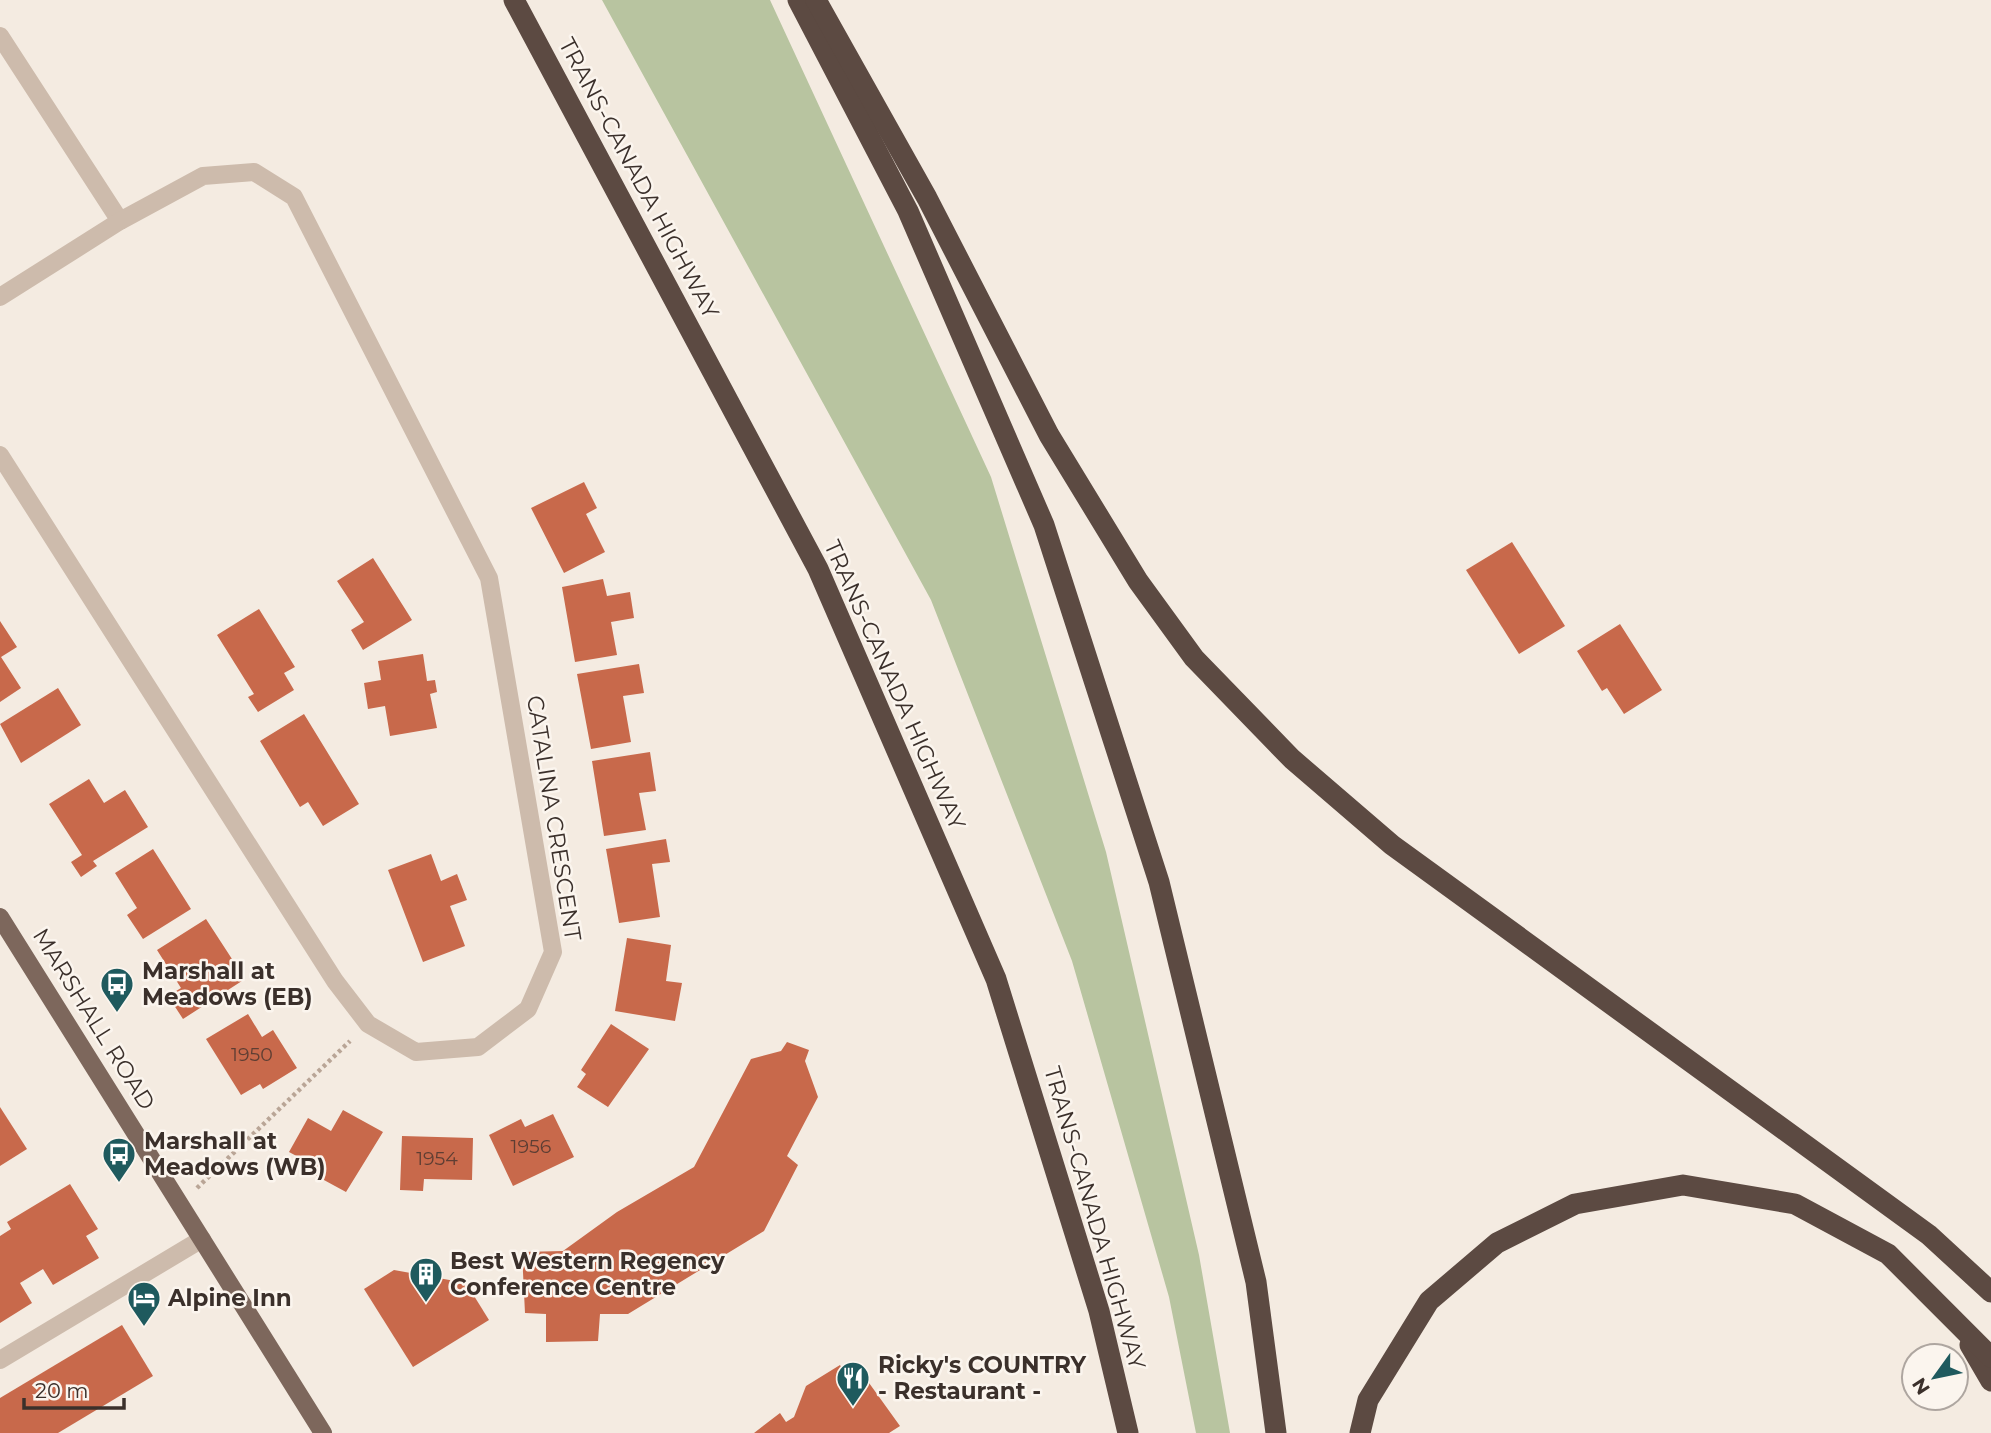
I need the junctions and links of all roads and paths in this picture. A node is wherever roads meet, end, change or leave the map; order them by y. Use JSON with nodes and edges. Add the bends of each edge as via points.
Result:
{"nodes":[{"id":1,"x":514,"y":0,"type":"edge"},
{"id":2,"x":798,"y":0,"type":"edge"},
{"id":3,"x":816,"y":0,"type":"edge"},
{"id":4,"x":0,"y":36,"type":"edge"},
{"id":5,"x":120,"y":221,"type":"junction"},
{"id":6,"x":0,"y":297,"type":"edge"},
{"id":7,"x":0,"y":455,"type":"edge"},
{"id":8,"x":1,"y":922,"type":"edge"},
{"id":9,"x":368,"y":1024,"type":"junction"},
{"id":10,"x":181,"y":1204,"type":"junction"},
{"id":11,"x":202,"y":1240,"type":"junction"},
{"id":12,"x":1991,"y":1292,"type":"edge"},
{"id":13,"x":1099,"y":1311,"type":"junction"},
{"id":14,"x":1957,"y":1322,"type":"junction"},
{"id":15,"x":1991,"y":1357,"type":"edge"},
{"id":16,"x":0,"y":1360,"type":"edge"},
{"id":17,"x":1991,"y":1381,"type":"edge"},
{"id":18,"x":323,"y":1433,"type":"edge"},
{"id":19,"x":1114,"y":1433,"type":"edge"},
{"id":20,"x":1128,"y":1433,"type":"edge"},
{"id":21,"x":1276,"y":1433,"type":"edge"},
{"id":22,"x":1360,"y":1433,"type":"edge"}],
"edges":[{"from":1,"to":13,"type":"highway","name":"TRANS-CANADA HIGHWAY","via":[[818,569],[996,979]]},
{"from":2,"to":21,"type":"highway","via":[[908,211],[1044,526],[1159,881],[1256,1282]]},
{"from":3,"to":12,"type":"highway","via":[[928,198],[1049,435],[1138,581],[1194,658],[1292,759],[1392,845],[1929,1235]]},
{"from":4,"to":5,"type":"street"},
{"from":5,"to":6,"type":"street","name":"CATALINA CRESCENT"},
{"from":5,"to":9,"type":"street","name":"CATALINA CRESCENT","via":[[203,176],[254,172],[294,197],[489,578],[553,951],[528,1009],[478,1047],[416,1052]]},
{"from":7,"to":9,"type":"street","name":"CATALINA CRESCENT","via":[[328,970]]},
{"from":8,"to":10,"type":"main road","name":"MARSHALL ROAD"},
{"from":9,"to":10,"type":"path"},
{"from":10,"to":11,"type":"main road","name":"MARSHALL ROAD"},
{"from":11,"to":16,"type":"street"},
{"from":11,"to":18,"type":"main road","name":"MARSHALL ROAD"},
{"from":13,"to":19,"type":"highway"},
{"from":13,"to":20,"type":"highway","name":"TRANS-CANADA HIGHWAY"},
{"from":14,"to":15,"type":"highway"},
{"from":14,"to":17,"type":"highway"},
{"from":14,"to":22,"type":"highway","via":[[1888,1254],[1795,1203],[1683,1185],[1576,1203],[1497,1243],[1429,1301],[1368,1400]]}]}
